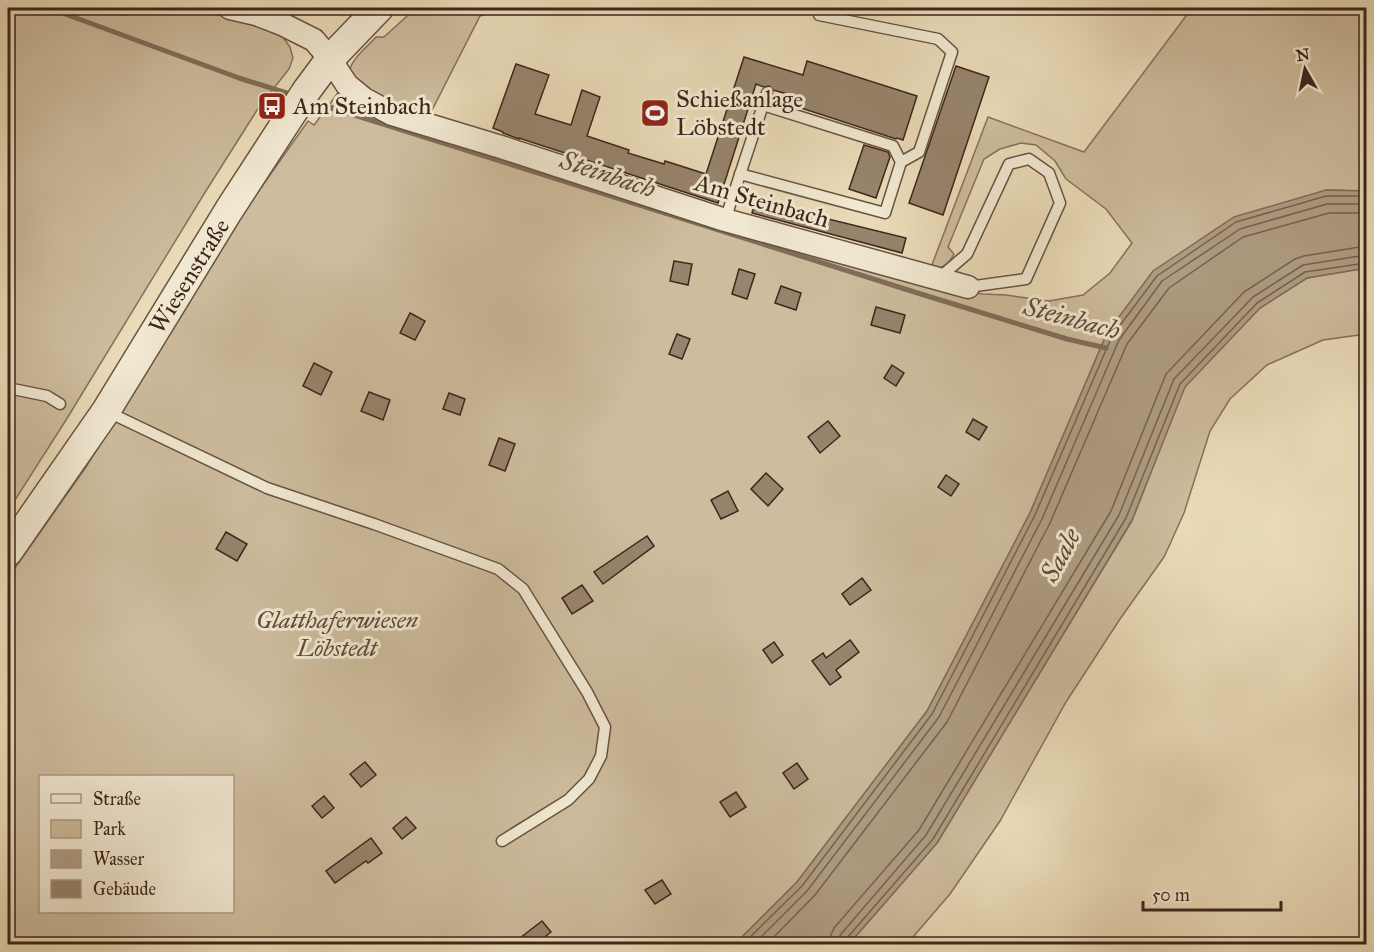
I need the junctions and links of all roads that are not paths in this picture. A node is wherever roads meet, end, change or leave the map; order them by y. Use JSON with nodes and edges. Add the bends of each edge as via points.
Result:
{"nodes":[{"id":1,"x":230,"y":8,"type":"edge"},
{"id":2,"x":379,"y":8,"type":"edge"},
{"id":3,"x":819,"y":15,"type":"dead end"},
{"id":4,"x":330,"y":59,"type":"junction"},
{"id":5,"x":766,"y":93,"type":"dead end"},
{"id":6,"x":763,"y":105,"type":"junction"},
{"id":7,"x":901,"y":162,"type":"junction"},
{"id":8,"x":740,"y":174,"type":"junction"},
{"id":9,"x":725,"y":220,"type":"junction"},
{"id":10,"x":939,"y":279,"type":"junction"},
{"id":11,"x":968,"y":287,"type":"joint"},
{"id":12,"x":8,"y":388,"type":"edge"},
{"id":13,"x":60,"y":404,"type":"dead end"},
{"id":14,"x":106,"y":411,"type":"junction"},
{"id":15,"x":8,"y":552,"type":"edge"},
{"id":16,"x":502,"y":841,"type":"dead end"}],
"edges":[{"from":1,"to":4,"type":"street","name":"Am Steinbach","via":[[302,33],[314,40]]},
{"from":2,"to":4,"type":"street","name":"Wiesenstraße"},
{"from":3,"to":7,"type":"lane","via":[[938,39],[952,52],[919,152]]},
{"from":4,"to":9,"type":"street","name":"Am Steinbach","via":[[347,85],[392,114]]},
{"from":4,"to":14,"type":"street","name":"Wiesenstraße","via":[[229,210]]},
{"from":5,"to":6,"type":"lane"},
{"from":6,"to":7,"type":"lane","via":[[893,146]]},
{"from":6,"to":8,"type":"lane"},
{"from":7,"to":8,"type":"lane","via":[[885,213]]},
{"from":8,"to":9,"type":"lane"},
{"from":9,"to":10,"type":"street","name":"Am Steinbach"},
{"from":10,"to":11,"type":"street","name":"Am Steinbach"},
{"from":10,"to":11,"type":"lane","via":[[967,254],[1009,164],[1029,159],[1049,173],[1060,203],[1026,279]]},
{"from":12,"to":13,"type":"lane","via":[[47,396]]},
{"from":14,"to":15,"type":"street","name":"Wiesenstraße"},
{"from":14,"to":16,"type":"lane","via":[[267,488],[498,569],[523,589],[605,727],[601,756],[589,779],[568,800]]}]}
